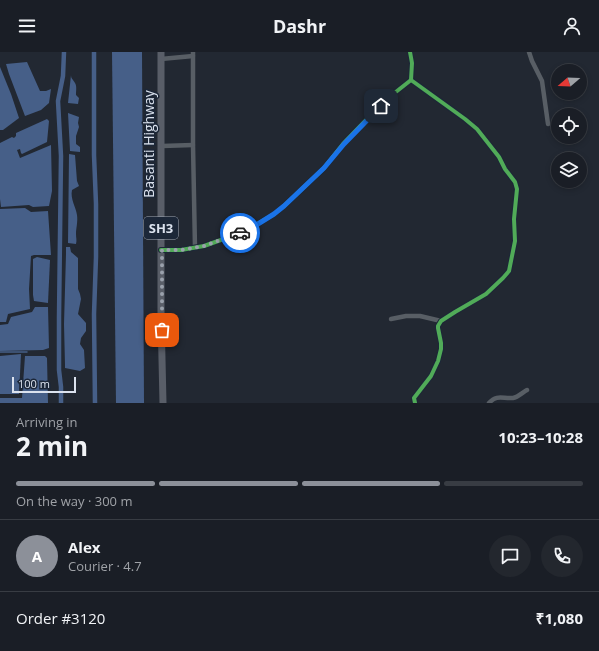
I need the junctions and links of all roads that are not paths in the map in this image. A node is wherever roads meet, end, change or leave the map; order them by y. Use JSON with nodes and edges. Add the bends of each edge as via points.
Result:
{"nodes":[{"id":1,"x":410,"y":52,"type":"edge"},
{"id":2,"x":529,"y":52,"type":"edge"},
{"id":3,"x":193,"y":54,"type":"edge"},
{"id":4,"x":161,"y":55,"type":"edge"},
{"id":5,"x":411,"y":80,"type":"junction"},
{"id":6,"x":548,"y":124,"type":"dead end"},
{"id":7,"x":193,"y":145,"type":"junction"},
{"id":8,"x":162,"y":146,"type":"junction"},
{"id":9,"x":195,"y":248,"type":"junction"},
{"id":10,"x":162,"y":250,"type":"junction"},
{"id":11,"x":391,"y":319,"type":"dead end"},
{"id":12,"x":441,"y":321,"type":"junction"},
{"id":13,"x":527,"y":390,"type":"dead end"},
{"id":14,"x":162,"y":403,"type":"edge"},
{"id":15,"x":414,"y":403,"type":"edge"},
{"id":16,"x":489,"y":403,"type":"edge"}],
"edges":[{"from":1,"to":5,"type":"street"},
{"from":2,"to":6,"type":"street","via":[[542,81]]},
{"from":3,"to":4,"type":"street"},
{"from":3,"to":7,"type":"street"},
{"from":4,"to":8,"type":"main road","name":"Basanti Highway","number":"SH3"},
{"from":5,"to":9,"type":"street","via":[[370,116],[324,168],[279,210],[246,231]]},
{"from":5,"to":12,"type":"street","via":[[477,129],[499,157],[517,189],[515,241],[507,274],[486,294]]},
{"from":7,"to":8,"type":"street"},
{"from":7,"to":9,"type":"street"},
{"from":8,"to":10,"type":"main road","name":"Basanti Highway","number":"SH3"},
{"from":9,"to":10,"type":"street"},
{"from":10,"to":14,"type":"main road","name":"Basanti Highway","number":"SH3"},
{"from":11,"to":12,"type":"street","via":[[420,316]]},
{"from":12,"to":15,"type":"street","via":[[438,326],[440,355],[431,376],[414,398]]},
{"from":13,"to":16,"type":"street","via":[[514,397],[499,397]]}]}
